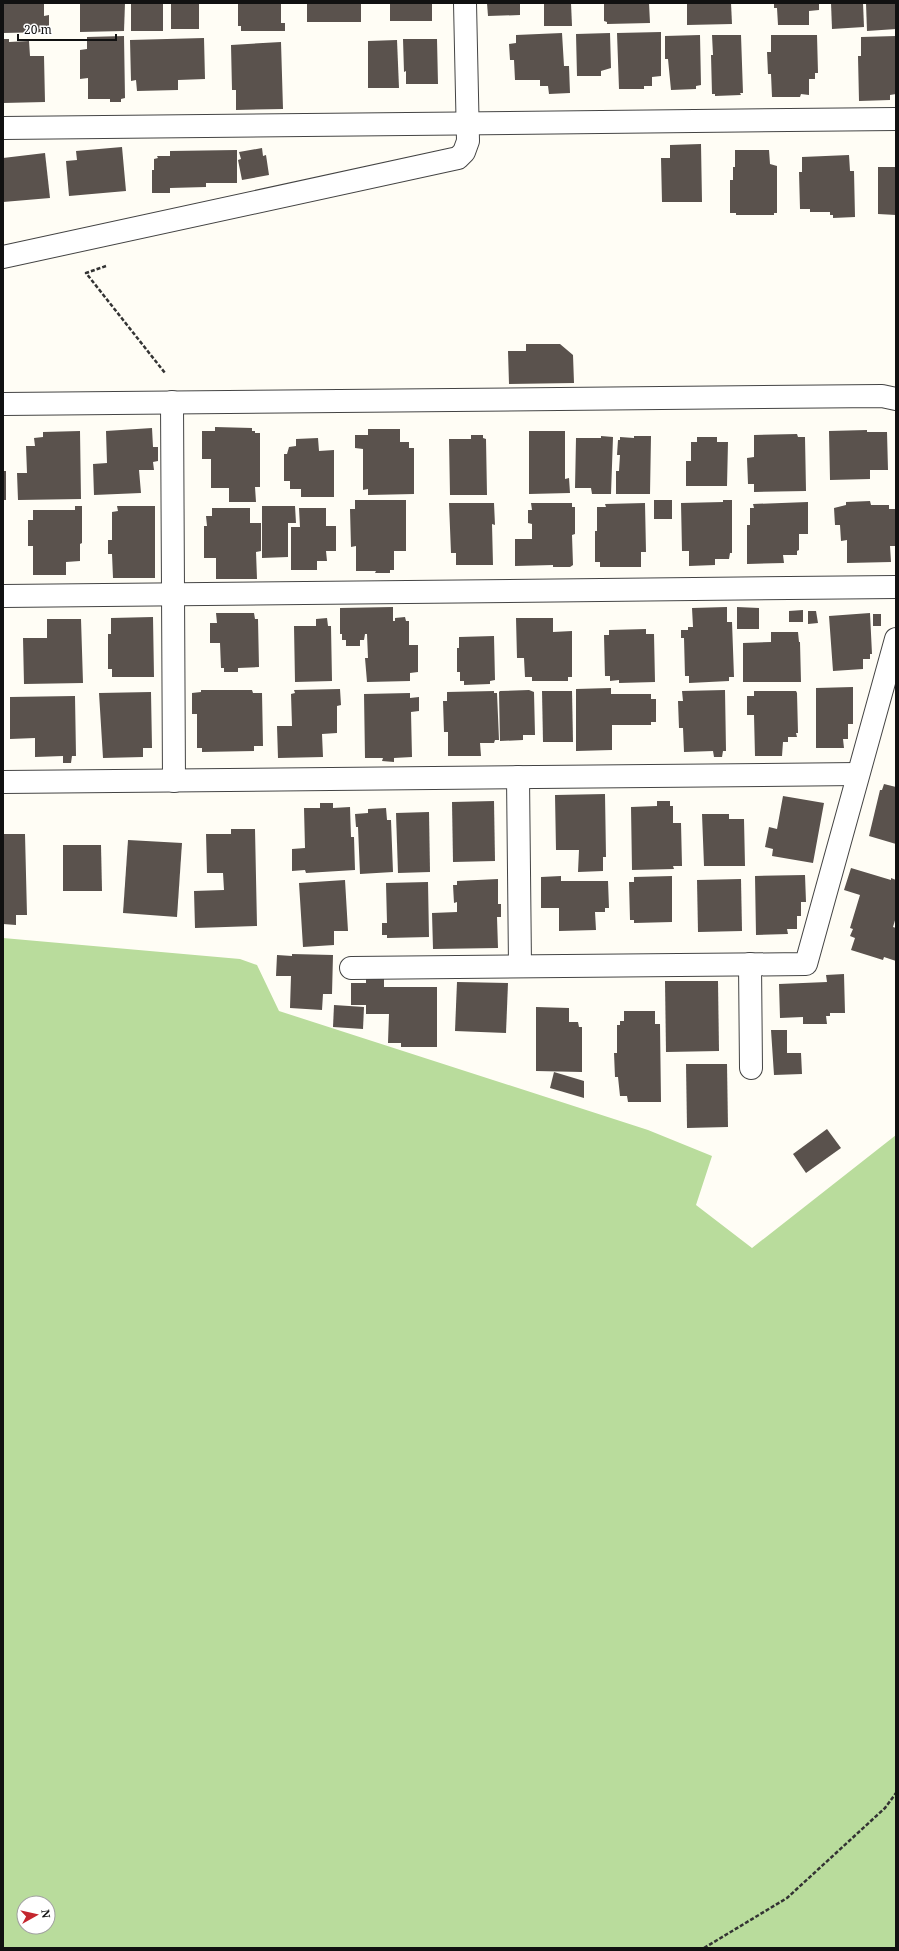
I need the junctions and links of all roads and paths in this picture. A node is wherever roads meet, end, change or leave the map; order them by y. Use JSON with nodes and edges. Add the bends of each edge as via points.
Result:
{"nodes":[{"id":1,"x":465,"y":3,"type":"edge"},
{"id":2,"x":896,"y":119,"type":"edge"},
{"id":3,"x":468,"y":123,"type":"junction"},
{"id":4,"x":3,"y":128,"type":"edge"},
{"id":5,"x":3,"y":257,"type":"edge"},
{"id":6,"x":90,"y":272,"type":"dead end"},
{"id":7,"x":166,"y":374,"type":"dead end"},
{"id":8,"x":896,"y":399,"type":"edge"},
{"id":9,"x":172,"y":402,"type":"junction"},
{"id":10,"x":3,"y":404,"type":"edge"},
{"id":11,"x":896,"y":587,"type":"edge"},
{"id":12,"x":173,"y":594,"type":"junction"},
{"id":13,"x":3,"y":596,"type":"edge"},
{"id":14,"x":896,"y":639,"type":"edge"},
{"id":15,"x":858,"y":774,"type":"junction"},
{"id":16,"x":518,"y":777,"type":"junction"},
{"id":17,"x":174,"y":781,"type":"junction"},
{"id":18,"x":3,"y":782,"type":"edge"},
{"id":19,"x":750,"y":964,"type":"junction"},
{"id":20,"x":520,"y":966,"type":"junction"},
{"id":21,"x":351,"y":968,"type":"dead end"},
{"id":22,"x":751,"y":1068,"type":"dead end"},
{"id":23,"x":896,"y":1793,"type":"edge"},
{"id":24,"x":704,"y":1948,"type":"edge"}],
"edges":[{"from":1,"to":3,"type":"street"},
{"from":2,"to":3,"type":"street"},
{"from":3,"to":4,"type":"street"},
{"from":3,"to":5,"type":"street","via":[[468,141],[464,152],[458,158]]},
{"from":6,"to":7,"type":"path","via":[[86,273]]},
{"from":8,"to":9,"type":"street","via":[[882,396]]},
{"from":9,"to":10,"type":"street"},
{"from":9,"to":12,"type":"street"},
{"from":11,"to":12,"type":"street"},
{"from":12,"to":13,"type":"street"},
{"from":12,"to":17,"type":"street"},
{"from":14,"to":15,"type":"street"},
{"from":15,"to":16,"type":"street"},
{"from":15,"to":19,"type":"street","via":[[806,964]]},
{"from":16,"to":17,"type":"street"},
{"from":16,"to":20,"type":"street"},
{"from":17,"to":18,"type":"street"},
{"from":19,"to":20,"type":"street"},
{"from":19,"to":22,"type":"street"},
{"from":20,"to":21,"type":"street"},
{"from":23,"to":24,"type":"path","via":[[885,1808],[787,1898]]}]}
